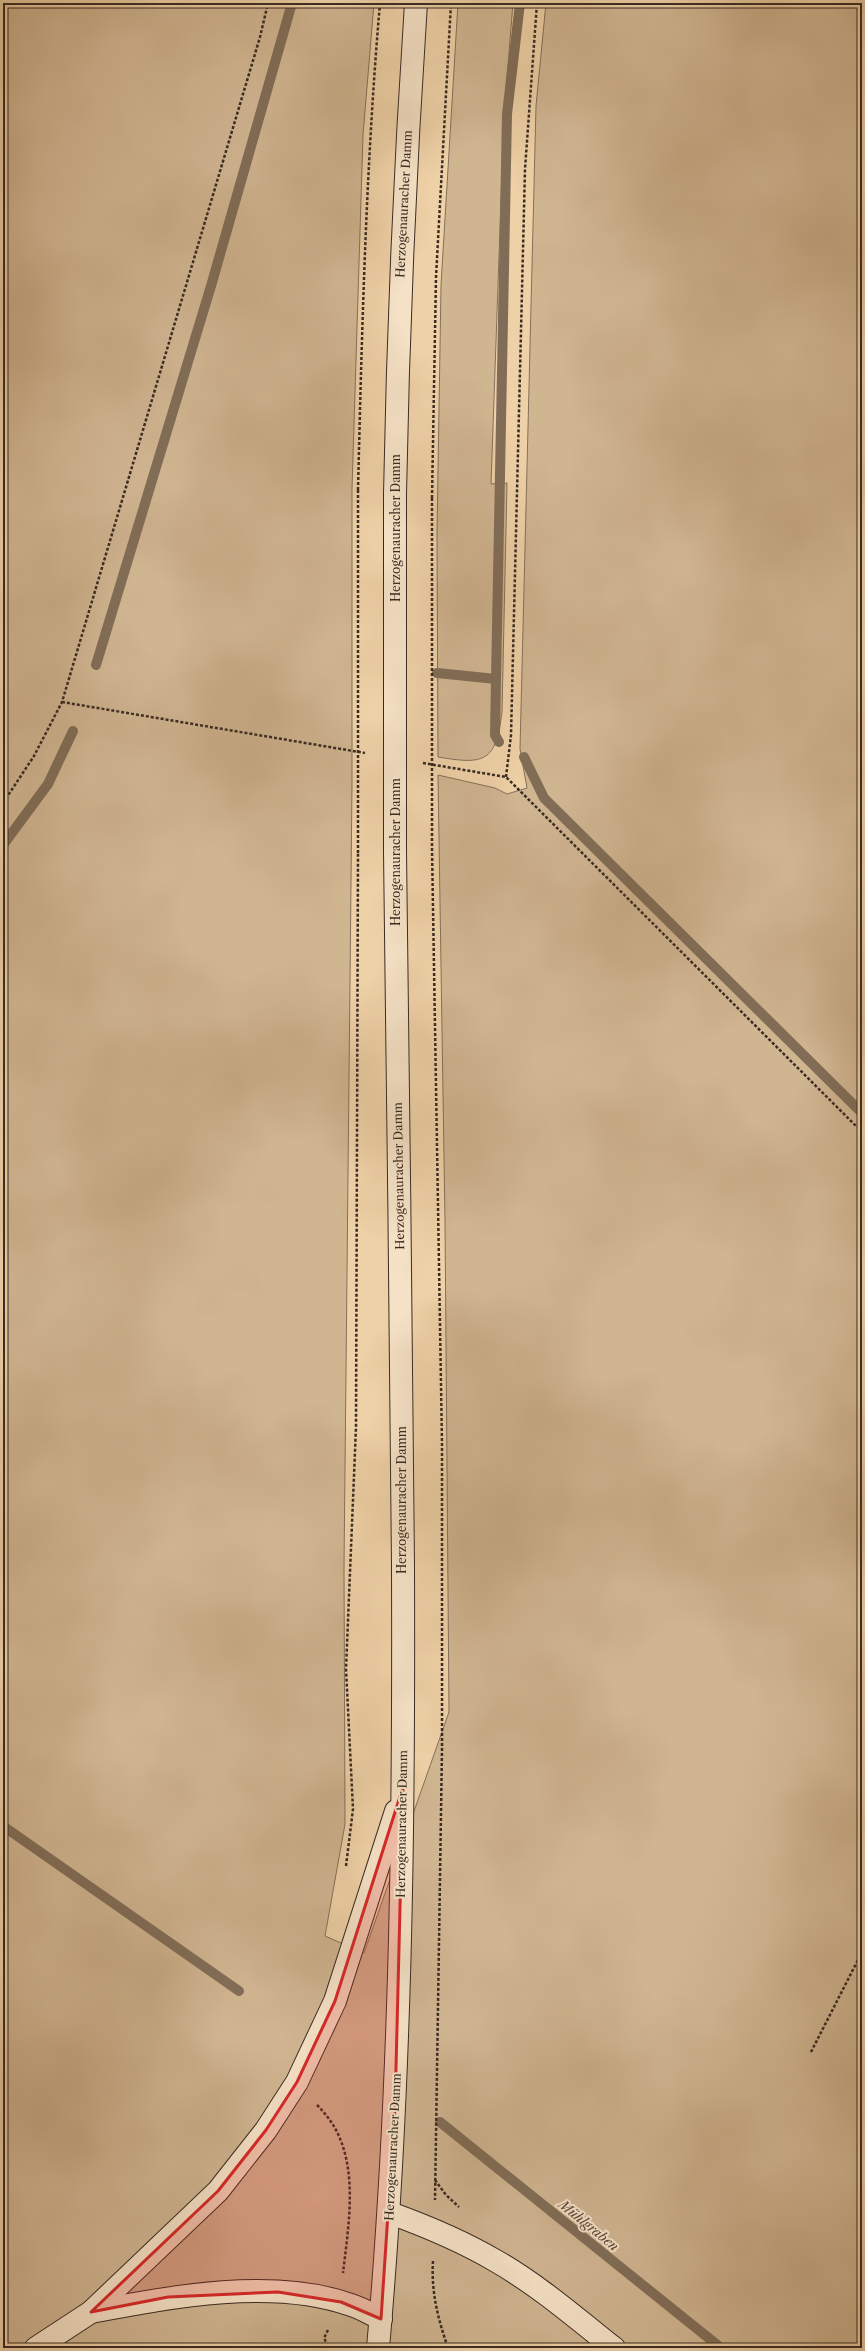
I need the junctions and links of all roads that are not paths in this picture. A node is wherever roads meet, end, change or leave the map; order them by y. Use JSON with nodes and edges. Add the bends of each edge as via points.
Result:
{"nodes":[{"id":1,"x":416,"y":3,"type":"edge"},
{"id":2,"x":404,"y":1787,"type":"junction"},
{"id":3,"x":390,"y":2213,"type":"junction"},
{"id":4,"x":91,"y":2312,"type":"junction"},
{"id":5,"x":381,"y":2319,"type":"junction"},
{"id":6,"x":36,"y":2348,"type":"edge"},
{"id":7,"x":378,"y":2348,"type":"edge"},
{"id":8,"x":614,"y":2348,"type":"edge"}],
"edges":[{"from":1,"to":2,"type":"main road","name":"Herzogenauracher Damm","bridge":true,"via":[[405,160],[395,494],[395,851]]},
{"from":2,"to":3,"type":"main road","name":"Herzogenauracher Damm"},
{"from":2,"to":4,"type":"main road","via":[[335,2001],[297,2082],[266,2130],[218,2191]]},
{"from":3,"to":5,"type":"main road","name":"Herzogenauracher Damm"},
{"from":3,"to":8,"type":"main road","via":[[435,2230],[508,2269]]},
{"from":4,"to":5,"type":"main road","via":[[168,2297],[278,2292],[341,2302]]},
{"from":4,"to":6,"type":"main road"},
{"from":5,"to":7,"type":"main road","name":"Herzogenauracher Damm"}]}
